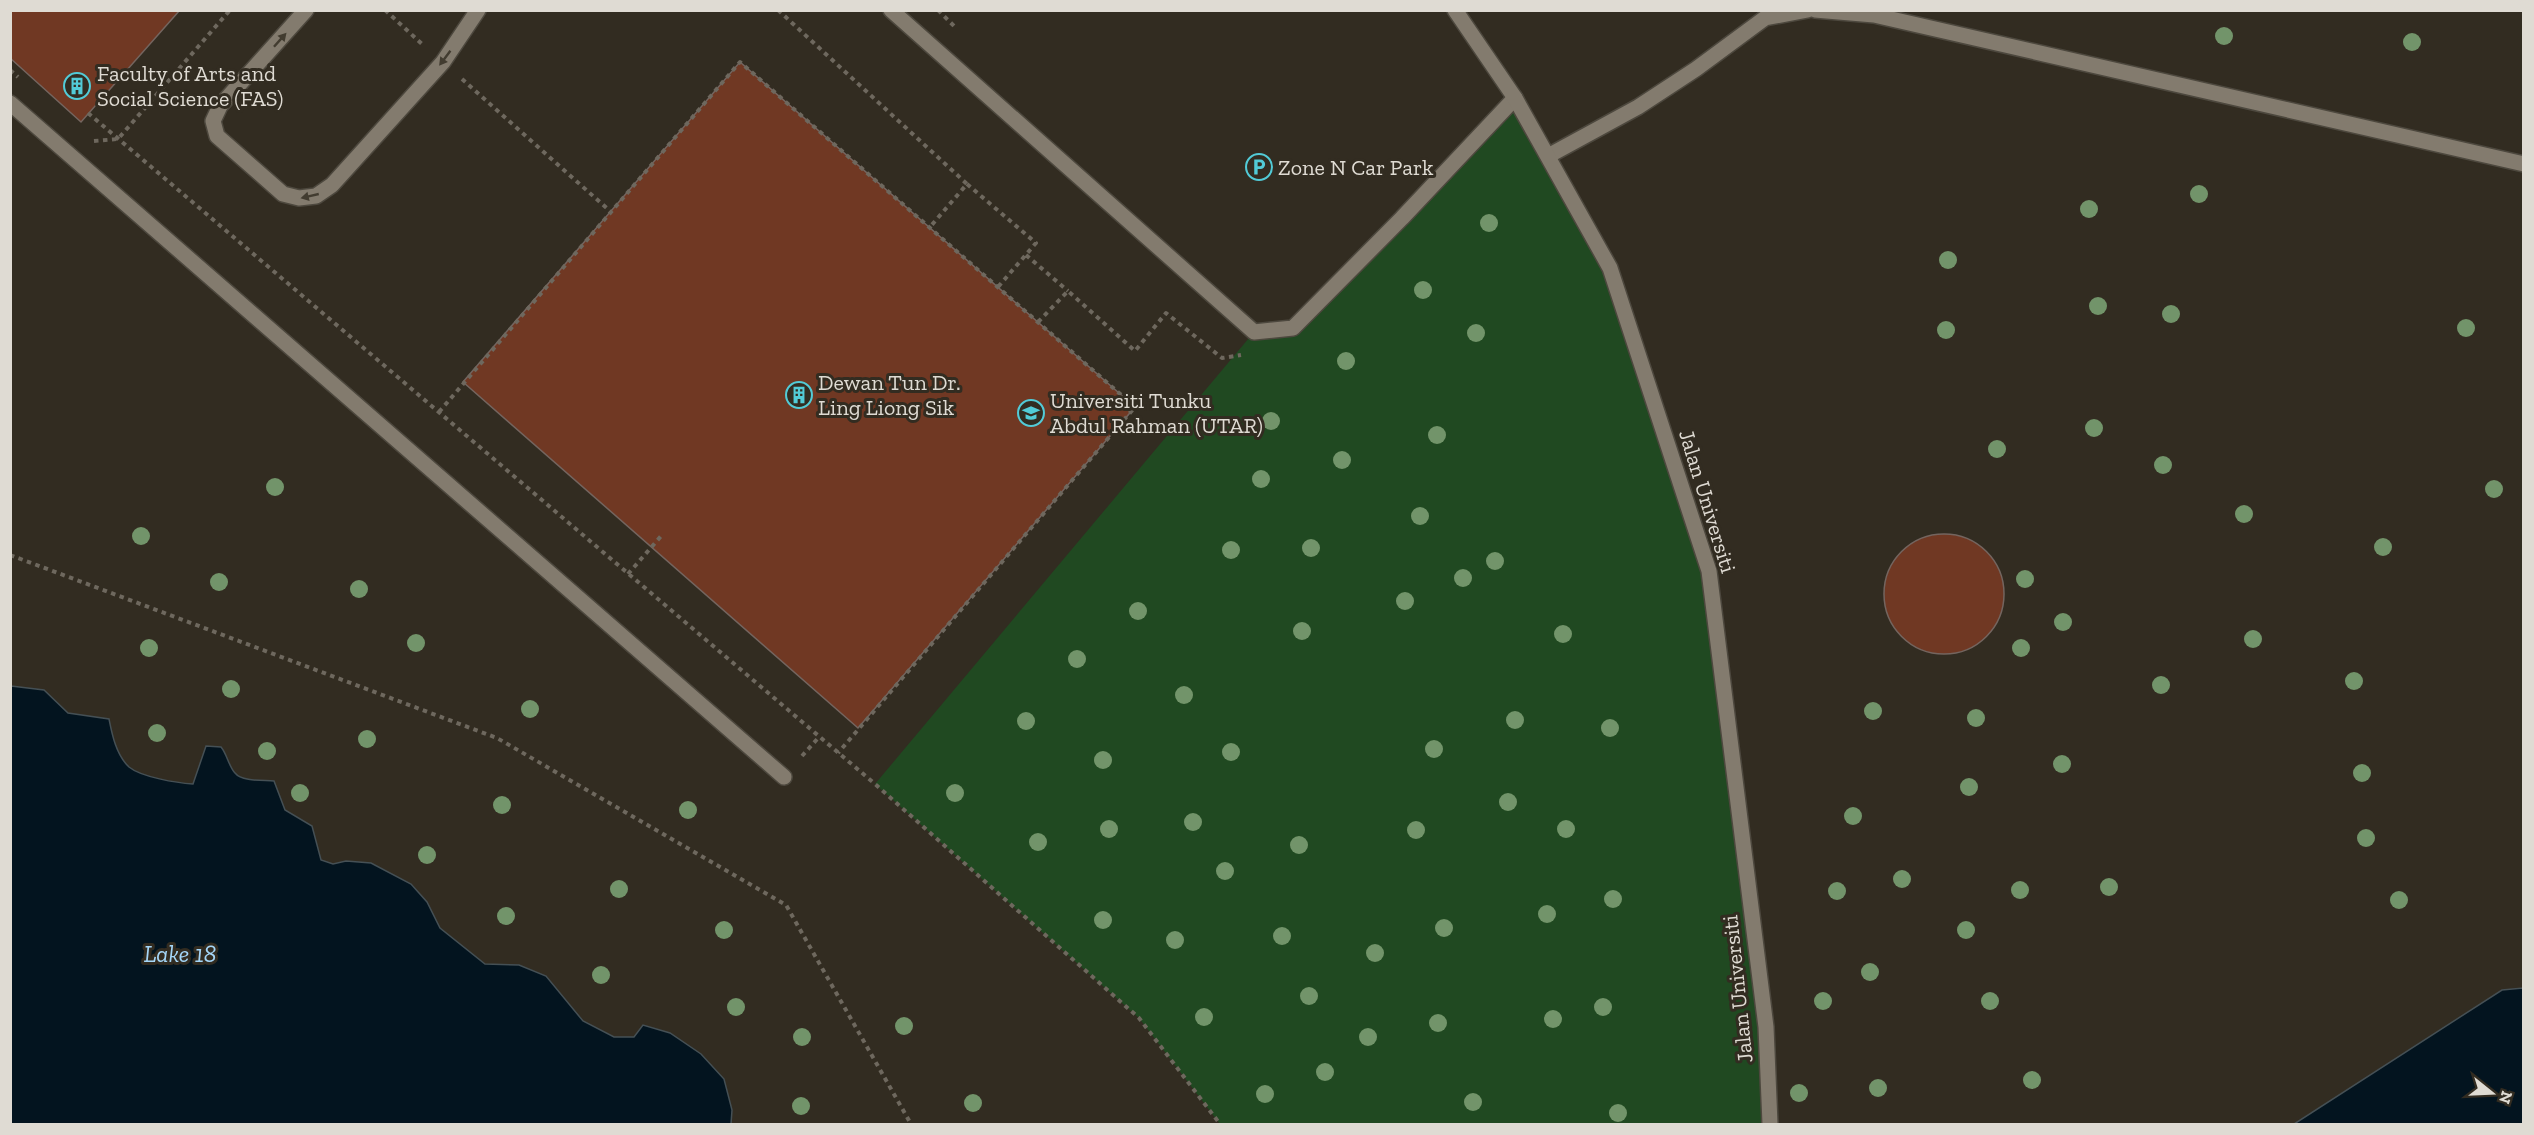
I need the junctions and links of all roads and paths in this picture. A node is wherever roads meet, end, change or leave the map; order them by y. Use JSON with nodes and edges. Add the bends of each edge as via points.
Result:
{"nodes":[{"id":1,"x":230,"y":10,"type":"edge"},
{"id":2,"x":306,"y":10,"type":"edge"},
{"id":3,"x":385,"y":10,"type":"edge"},
{"id":4,"x":478,"y":10,"type":"edge"},
{"id":5,"x":778,"y":10,"type":"edge"},
{"id":6,"x":891,"y":10,"type":"edge"},
{"id":7,"x":938,"y":10,"type":"edge"},
{"id":8,"x":1455,"y":10,"type":"edge"},
{"id":9,"x":1808,"y":10,"type":"edge"},
{"id":10,"x":1815,"y":10,"type":"edge"},
{"id":11,"x":960,"y":32,"type":"dead end"},
{"id":12,"x":442,"y":62,"type":"junction"},
{"id":13,"x":1515,"y":98,"type":"junction"},
{"id":14,"x":10,"y":103,"type":"edge"},
{"id":15,"x":88,"y":113,"type":"dead end"},
{"id":16,"x":118,"y":139,"type":"junction"},
{"id":17,"x":91,"y":141,"type":"dead end"},
{"id":18,"x":1548,"y":156,"type":"junction"},
{"id":19,"x":2523,"y":164,"type":"edge"},
{"id":20,"x":967,"y":184,"type":"junction"},
{"id":21,"x":611,"y":212,"type":"junction"},
{"id":22,"x":930,"y":227,"type":"junction"},
{"id":23,"x":1026,"y":255,"type":"junction"},
{"id":24,"x":998,"y":288,"type":"junction"},
{"id":25,"x":1068,"y":291,"type":"junction"},
{"id":26,"x":1038,"y":322,"type":"junction"},
{"id":27,"x":1247,"y":354,"type":"dead end"},
{"id":28,"x":439,"y":412,"type":"junction"},
{"id":29,"x":662,"y":535,"type":"dead end"},
{"id":30,"x":10,"y":555,"type":"edge"},
{"id":31,"x":628,"y":574,"type":"junction"},
{"id":32,"x":838,"y":753,"type":"junction"},
{"id":33,"x":783,"y":777,"type":"dead end"},
{"id":34,"x":911,"y":1125,"type":"edge"},
{"id":35,"x":1220,"y":1125,"type":"edge"},
{"id":36,"x":1770,"y":1125,"type":"edge"}],
"edges":[{"from":1,"to":16,"type":"path"},
{"from":12,"to":2,"type":"street","one_way":true,"via":[[332,185],[316,196],[299,198],[283,194],[217,136],[213,121],[220,106]]},
{"from":3,"to":12,"type":"path"},
{"from":4,"to":12,"type":"street","one_way":true},
{"from":5,"to":20,"type":"path"},
{"from":6,"to":13,"type":"street","via":[[1254,332],[1293,328]]},
{"from":7,"to":11,"type":"path"},
{"from":8,"to":13,"type":"street","name":"Jalan Universiti"},
{"from":9,"to":18,"type":"street","via":[[1765,18],[1638,107]]},
{"from":10,"to":19,"type":"street","via":[[1874,15]]},
{"from":12,"to":21,"type":"path"},
{"from":13,"to":18,"type":"street","name":"Jalan Universiti"},
{"from":14,"to":33,"type":"street"},
{"from":15,"to":16,"type":"path"},
{"from":16,"to":17,"type":"path"},
{"from":16,"to":28,"type":"path"},
{"from":18,"to":36,"type":"street","name":"Jalan Universiti","via":[[1610,268],[1709,571],[1766,1027]]},
{"from":20,"to":22,"type":"path"},
{"from":20,"to":23,"type":"path","via":[[1036,243]]},
{"from":21,"to":22,"type":"path","via":[[740,62]]},
{"from":21,"to":28,"type":"path"},
{"from":22,"to":24,"type":"path"},
{"from":23,"to":24,"type":"path"},
{"from":23,"to":25,"type":"path"},
{"from":24,"to":26,"type":"path"},
{"from":25,"to":26,"type":"path"},
{"from":25,"to":27,"type":"path","via":[[1135,351],[1166,313],[1222,358]]},
{"from":26,"to":32,"type":"path","via":[[1135,407]]},
{"from":28,"to":31,"type":"path"},
{"from":29,"to":31,"type":"path"},
{"from":30,"to":34,"type":"path","via":[[497,738],[786,905]]},
{"from":31,"to":32,"type":"path"},
{"from":32,"to":35,"type":"path","via":[[1139,1018]]}]}
